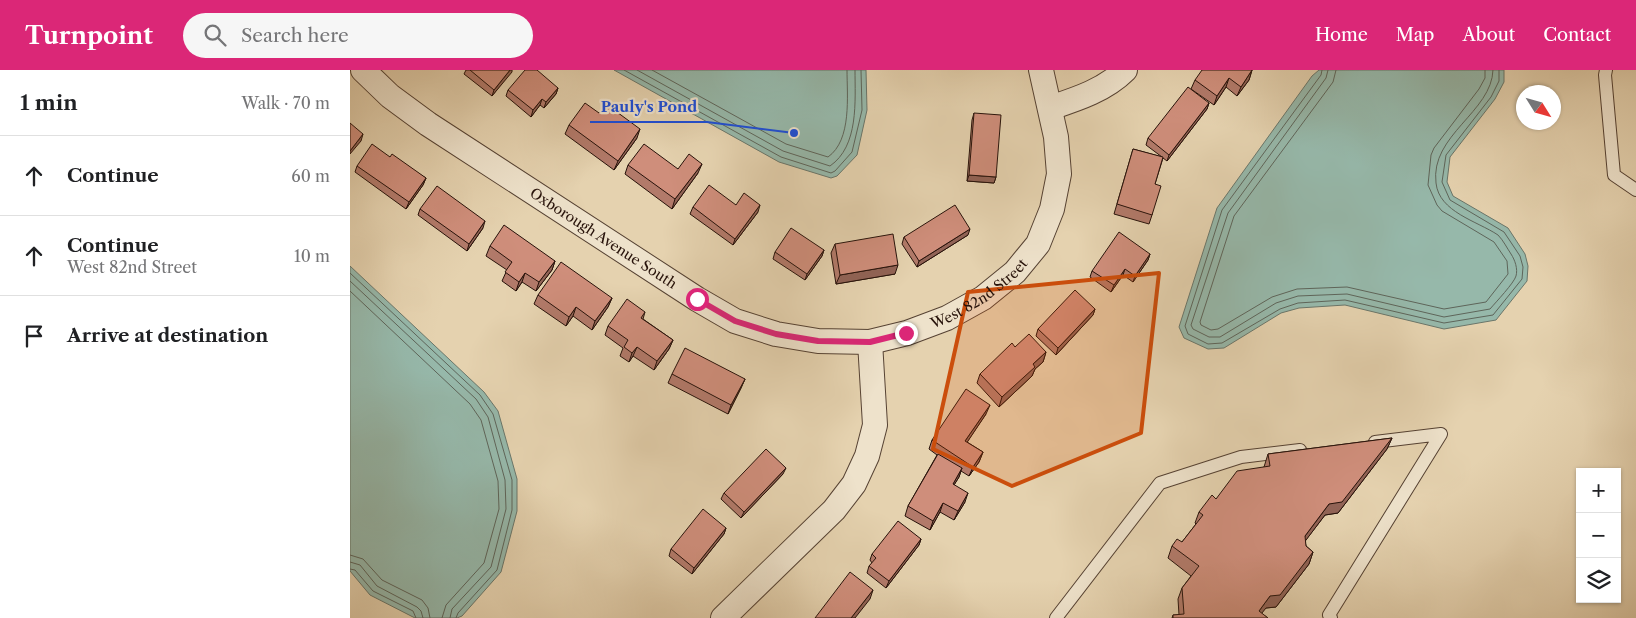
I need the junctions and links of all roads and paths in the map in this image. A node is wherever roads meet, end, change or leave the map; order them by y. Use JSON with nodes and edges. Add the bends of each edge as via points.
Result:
{"nodes":[{"id":1,"x":363,"y":70,"type":"edge"},
{"id":2,"x":1040,"y":70,"type":"edge"},
{"id":3,"x":1125,"y":70,"type":"edge"},
{"id":4,"x":1606,"y":70,"type":"edge"},
{"id":5,"x":1050,"y":108,"type":"junction"},
{"id":6,"x":1636,"y":190,"type":"edge"},
{"id":7,"x":870,"y":342,"type":"junction"},
{"id":8,"x":1365,"y":443,"type":"edge"},
{"id":9,"x":1308,"y":450,"type":"edge"},
{"id":10,"x":1329,"y":617,"type":"edge"},
{"id":11,"x":723,"y":618,"type":"edge"},
{"id":12,"x":1056,"y":618,"type":"edge"}],
"edges":[{"from":1,"to":7,"type":"street","name":"Oxborough Avenue South","via":[[390,96],[428,124],[688,294],[735,321],[776,334],[818,341]]},
{"from":2,"to":5,"type":"street","name":"West 82nd Street"},
{"from":3,"to":5,"type":"street","via":[[1100,89]]},
{"from":4,"to":6,"type":"lane","via":[[1614,175]]},
{"from":5,"to":7,"type":"street","name":"West 82nd Street","via":[[1059,174],[1052,209],[1038,244],[1015,272],[983,298],[947,318]]},
{"from":7,"to":11,"type":"street","via":[[874,425],[867,456],[854,484],[834,510]]},
{"from":8,"to":10,"type":"lane","via":[[1441,434]]},
{"from":9,"to":12,"type":"lane","via":[[1242,457],[1160,483]]}]}
